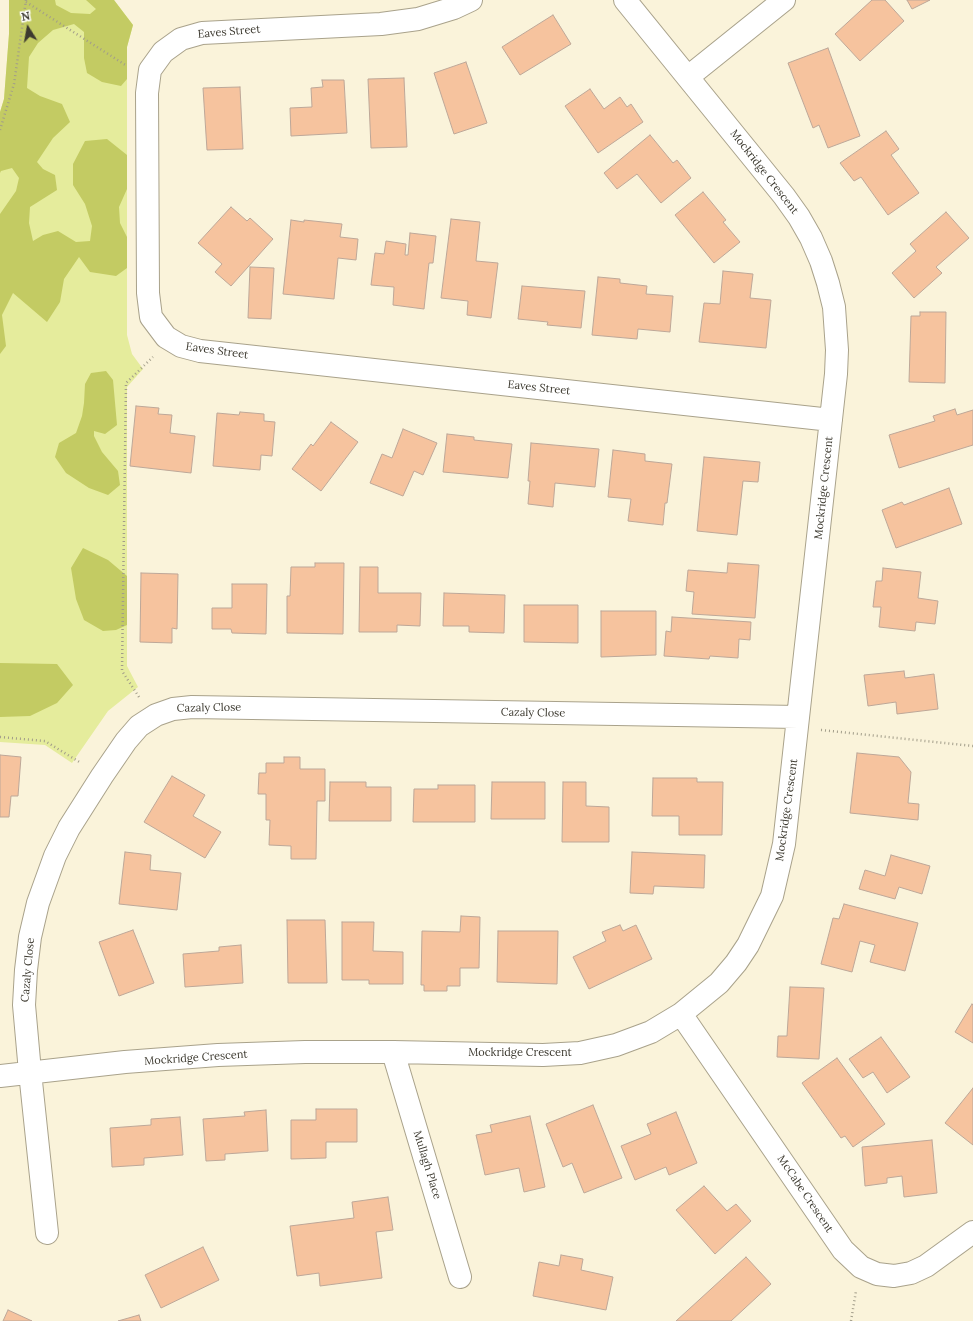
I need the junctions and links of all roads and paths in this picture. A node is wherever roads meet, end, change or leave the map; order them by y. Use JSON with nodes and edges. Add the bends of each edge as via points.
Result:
{"nodes":[{"id":1,"x":471,"y":0,"type":"edge"},
{"id":2,"x":625,"y":0,"type":"edge"},
{"id":3,"x":784,"y":0,"type":"edge"},
{"id":4,"x":26,"y":1,"type":"edge"},
{"id":5,"x":150,"y":70,"type":"junction"},
{"id":6,"x":688,"y":77,"type":"junction"},
{"id":7,"x":0,"y":130,"type":"edge"},
{"id":8,"x":166,"y":337,"type":"junction"},
{"id":9,"x":831,"y":420,"type":"junction"},
{"id":10,"x":156,"y":715,"type":"junction"},
{"id":11,"x":797,"y":723,"type":"junction"},
{"id":12,"x":0,"y":737,"type":"edge"},
{"id":13,"x":973,"y":746,"type":"edge"},
{"id":14,"x":102,"y":776,"type":"junction"},
{"id":15,"x":681,"y":1014,"type":"junction"},
{"id":16,"x":393,"y":1052,"type":"junction"},
{"id":17,"x":30,"y":1072,"type":"junction"},
{"id":18,"x":0,"y":1076,"type":"edge"},
{"id":19,"x":973,"y":1232,"type":"edge"},
{"id":20,"x":47,"y":1233,"type":"dead end"},
{"id":21,"x":861,"y":1267,"type":"junction"},
{"id":22,"x":460,"y":1277,"type":"dead end"},
{"id":23,"x":851,"y":1321,"type":"edge"}],
"edges":[{"from":1,"to":5,"type":"street","name":"Eaves Street","via":[[432,15],[396,22],[202,32],[181,39],[163,52]]},
{"from":2,"to":6,"type":"street","name":"Mockridge Crescent"},
{"from":3,"to":6,"type":"street"},
{"from":4,"to":5,"type":"path","via":[[129,67],[134,63]]},
{"from":4,"to":7,"type":"path","via":[[14,84]]},
{"from":5,"to":8,"type":"street","name":"Eaves Street","via":[[147,93],[148,293],[151,318]]},
{"from":6,"to":9,"type":"street","name":"Mockridge Crescent","via":[[784,196],[799,217],[821,260],[834,307],[836,328],[836,374]]},
{"from":8,"to":9,"type":"street","name":"Eaves Street","via":[[181,346],[200,351]]},
{"from":8,"to":10,"type":"path","via":[[156,355],[126,383],[122,671],[144,704]]},
{"from":9,"to":11,"type":"street","name":"Mockridge Crescent"},
{"from":10,"to":11,"type":"street","name":"Cazaly Close","via":[[173,709],[192,707]]},
{"from":10,"to":14,"type":"street","name":"Cazaly Close","via":[[139,726]]},
{"from":11,"to":13,"type":"path"},
{"from":11,"to":15,"type":"street","name":"Mockridge Crescent","via":[[784,844],[772,896],[736,964],[719,983]]},
{"from":12,"to":14,"type":"path","via":[[44,741]]},
{"from":14,"to":17,"type":"street","name":"Cazaly Close","via":[[69,828],[55,856],[38,903],[30,937],[24,1005]]},
{"from":15,"to":16,"type":"street","name":"Mockridge Crescent","via":[[650,1032],[616,1045],[580,1053],[543,1055]]},
{"from":15,"to":21,"type":"street","name":"McCabe Crescent","via":[[843,1250]]},
{"from":16,"to":17,"type":"street","name":"Mockridge Crescent","via":[[218,1055]]},
{"from":16,"to":22,"type":"street","name":"Mullagh Place"},
{"from":17,"to":18,"type":"street","name":"Mockridge Crescent"},
{"from":17,"to":20,"type":"street","name":"Cazaly Close"},
{"from":19,"to":21,"type":"street","name":"McCabe Crescent","via":[[926,1266],[911,1273],[894,1276],[877,1274]]},
{"from":21,"to":23,"type":"path"}]}
